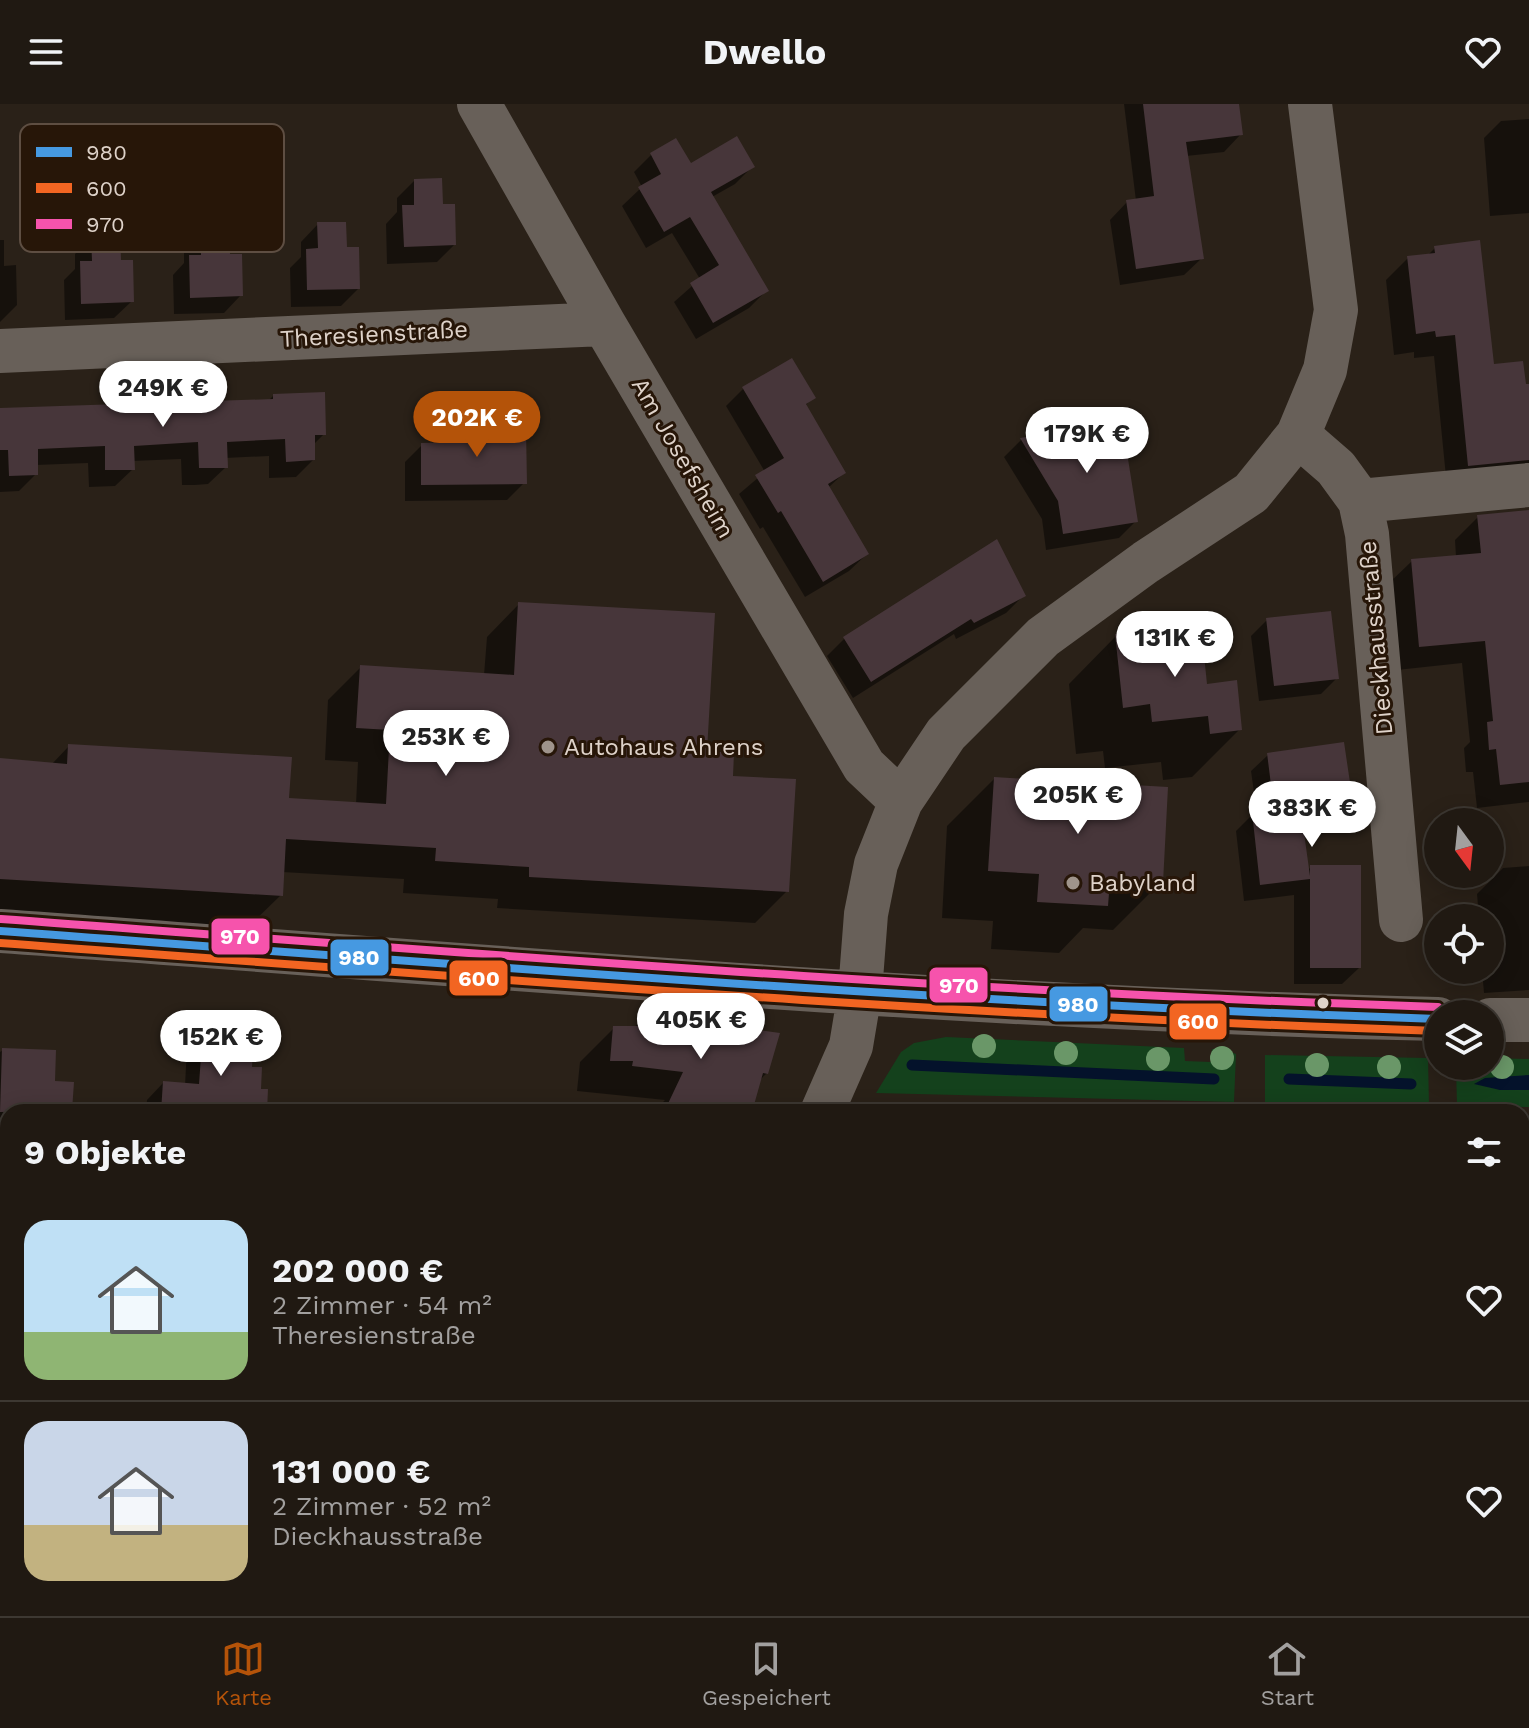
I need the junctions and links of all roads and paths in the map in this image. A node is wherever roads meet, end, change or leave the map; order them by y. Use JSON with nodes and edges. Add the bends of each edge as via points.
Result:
{"nodes":[{"id":1,"x":479,"y":104,"type":"edge"},
{"id":2,"x":1310,"y":104,"type":"edge"},
{"id":3,"x":604,"y":324,"type":"junction"},
{"id":4,"x":0,"y":351,"type":"edge"},
{"id":5,"x":1298,"y":435,"type":"junction"},
{"id":6,"x":1529,"y":485,"type":"edge"},
{"id":7,"x":1360,"y":501,"type":"junction"},
{"id":8,"x":901,"y":801,"type":"junction"},
{"id":9,"x":1401,"y":920,"type":"dead end"},
{"id":10,"x":0,"y":931,"type":"edge"},
{"id":11,"x":860,"y":992,"type":"junction"},
{"id":12,"x":1424,"y":1019,"type":"edge"},
{"id":13,"x":1504,"y":1020,"type":"edge"},
{"id":14,"x":1529,"y":1020,"type":"edge"},
{"id":15,"x":826,"y":1104,"type":"edge"}],
"edges":[{"from":1,"to":3,"type":"street","name":"Am Josefsheim"},
{"from":2,"to":5,"type":"street","via":[[1336,310],[1325,370]]},
{"from":3,"to":4,"type":"street","name":"Theresienstraße"},
{"from":3,"to":8,"type":"street","name":"Am Josefsheim","via":[[864,766]]},
{"from":5,"to":7,"type":"street","name":"Dieckhausstraße","via":[[1336,468]]},
{"from":5,"to":8,"type":"street","via":[[1251,493],[1043,637],[946,734]]},
{"from":6,"to":7,"type":"street"},
{"from":7,"to":9,"type":"street","name":"Dieckhausstraße"},
{"from":8,"to":11,"type":"street","via":[[876,864]]},
{"from":10,"to":11,"type":"street"},
{"from":11,"to":12,"type":"street"},
{"from":11,"to":15,"type":"street","via":[[851,1046]]},
{"from":13,"to":14,"type":"street"}]}
